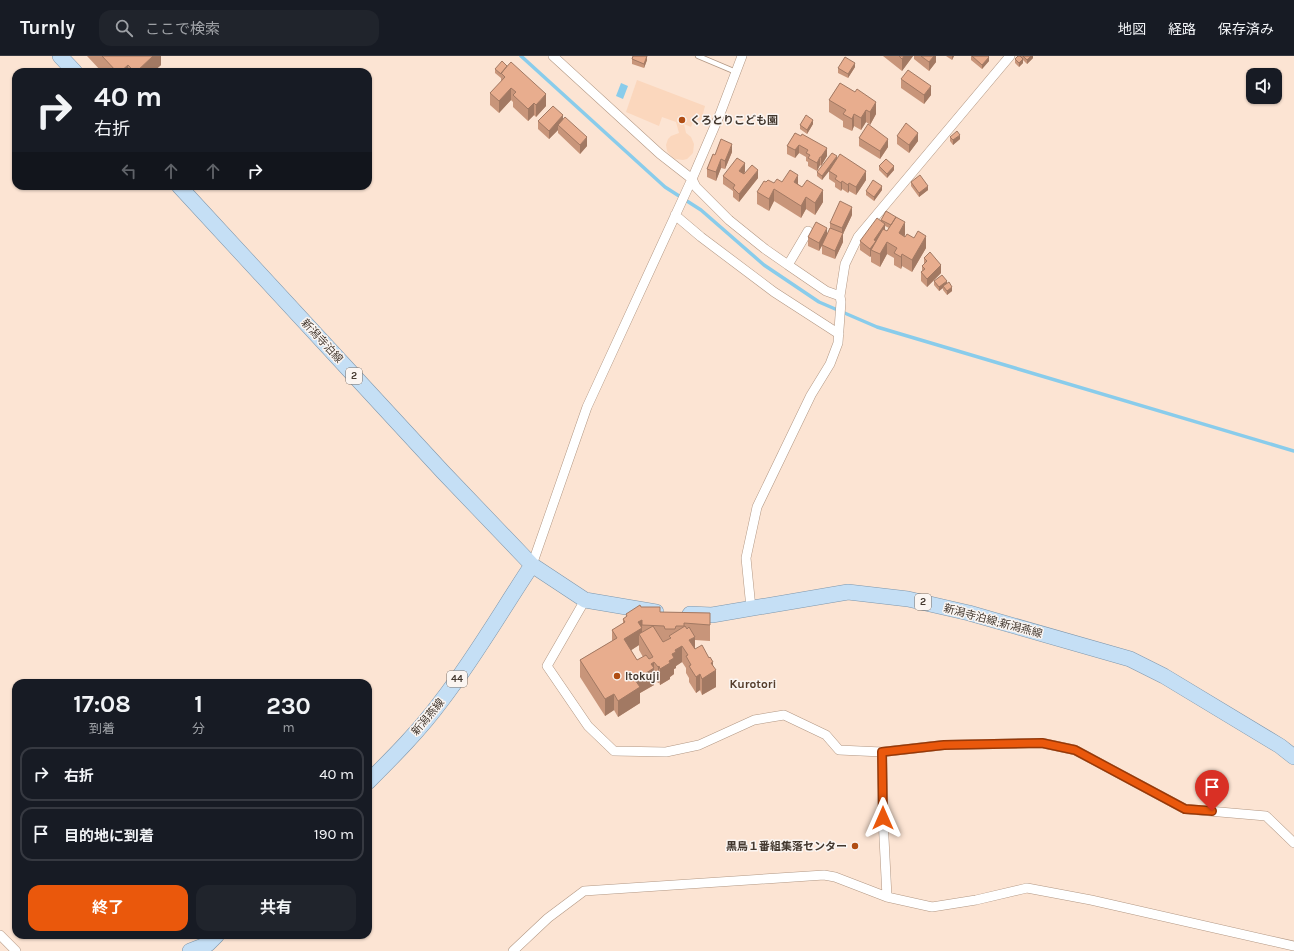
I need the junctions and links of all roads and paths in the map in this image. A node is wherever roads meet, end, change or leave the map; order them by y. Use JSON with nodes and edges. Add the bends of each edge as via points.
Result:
{"nodes":[{"id":1,"x":60,"y":56,"type":"edge"},
{"id":2,"x":553,"y":56,"type":"edge"},
{"id":3,"x":698,"y":56,"type":"edge"},
{"id":4,"x":742,"y":56,"type":"edge"},
{"id":5,"x":1010,"y":56,"type":"edge"},
{"id":6,"x":70,"y":68,"type":"edge"},
{"id":7,"x":736,"y":72,"type":"junction"},
{"id":8,"x":690,"y":182,"type":"junction"},
{"id":9,"x":183,"y":190,"type":"edge"},
{"id":10,"x":676,"y":212,"type":"junction"},
{"id":11,"x":808,"y":231,"type":"dead end"},
{"id":12,"x":788,"y":265,"type":"junction"},
{"id":13,"x":840,"y":299,"type":"junction"},
{"id":14,"x":839,"y":334,"type":"junction"},
{"id":15,"x":532,"y":565,"type":"junction"},
{"id":16,"x":585,"y":600,"type":"junction"},
{"id":17,"x":751,"y":608,"type":"junction"},
{"id":18,"x":882,"y":752,"type":"junction"},
{"id":19,"x":1294,"y":757,"type":"edge"},
{"id":20,"x":372,"y":778,"type":"edge"},
{"id":21,"x":1294,"y":843,"type":"edge"},
{"id":22,"x":887,"y":897,"type":"junction"},
{"id":23,"x":0,"y":935,"type":"edge"},
{"id":24,"x":213,"y":939,"type":"edge"},
{"id":25,"x":1294,"y":946,"type":"edge"},
{"id":26,"x":16,"y":951,"type":"edge"},
{"id":27,"x":190,"y":951,"type":"edge"},
{"id":28,"x":513,"y":951,"type":"edge"}],
"edges":[{"from":1,"to":6,"type":"main road"},
{"from":2,"to":8,"type":"street"},
{"from":3,"to":7,"type":"lane"},
{"from":4,"to":7,"type":"street"},
{"from":5,"to":13,"type":"street","via":[[858,237],[845,264]]},
{"from":7,"to":8,"type":"street"},
{"from":8,"to":10,"type":"street"},
{"from":8,"to":12,"type":"street","via":[[729,220]]},
{"from":9,"to":15,"type":"main road","name":"新潟寺泊線","number":"2"},
{"from":10,"to":14,"type":"street","via":[[701,237],[774,292]]},
{"from":10,"to":15,"type":"street","via":[[587,407]]},
{"from":11,"to":12,"type":"street"},
{"from":12,"to":13,"type":"street"},
{"from":13,"to":14,"type":"street"},
{"from":14,"to":17,"type":"street","via":[[830,364],[811,395],[756,507],[746,558]]},
{"from":15,"to":16,"type":"main road","name":"新潟寺泊線;新潟燕線","number":"2"},
{"from":15,"to":20,"type":"main road","name":"新潟燕線","number":"44","via":[[442,701],[413,736]]},
{"from":16,"to":17,"type":"main road","name":"新潟寺泊線;新潟燕線","number":"2","via":[[673,613],[712,615]]},
{"from":16,"to":18,"type":"street","via":[[547,666],[588,726],[614,751],[666,752],[699,745],[754,720],[784,715],[826,735],[839,750]]},
{"from":17,"to":19,"type":"main road","name":"新潟寺泊線;新潟燕線","number":"2","via":[[848,592],[908,599],[969,613],[1130,660],[1164,676]]},
{"from":18,"to":21,"type":"street","via":[[944,745],[1049,744],[1075,750],[1185,809],[1266,816]]},
{"from":18,"to":22,"type":"street"},
{"from":22,"to":25,"type":"street","via":[[932,906],[976,900],[1027,888]]},
{"from":22,"to":28,"type":"street","via":[[836,877],[824,875],[584,891],[548,918]]},
{"from":23,"to":26,"type":"street"},
{"from":24,"to":27,"type":"main road","via":[[208,944]]}]}
